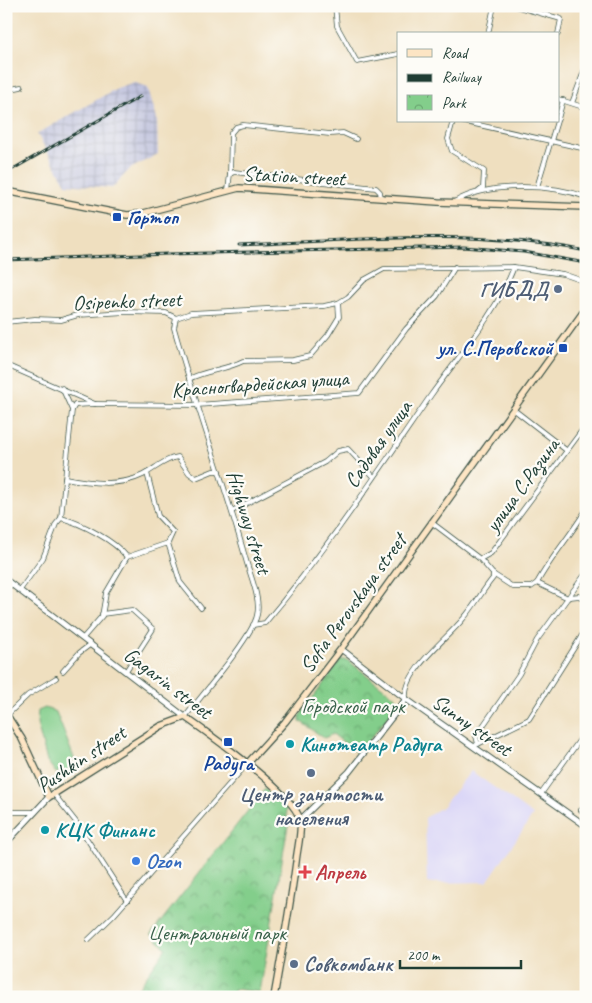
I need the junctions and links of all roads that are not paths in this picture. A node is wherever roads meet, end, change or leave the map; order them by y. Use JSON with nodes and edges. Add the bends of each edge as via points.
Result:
{"nodes":[{"id":1,"x":335,"y":6,"type":"edge"},
{"id":2,"x":494,"y":6,"type":"edge"},
{"id":3,"x":515,"y":6,"type":"edge"},
{"id":4,"x":488,"y":32,"type":"edge"},
{"id":5,"x":558,"y":32,"type":"edge"},
{"id":6,"x":397,"y":54,"type":"edge"},
{"id":7,"x":586,"y":66,"type":"edge"},
{"id":8,"x":21,"y":87,"type":"dead end"},
{"id":9,"x":6,"y":90,"type":"edge"},
{"id":10,"x":560,"y":99,"type":"edge"},
{"id":11,"x":563,"y":100,"type":"junction"},
{"id":12,"x":572,"y":103,"type":"junction"},
{"id":13,"x":586,"y":108,"type":"edge"},
{"id":14,"x":560,"y":112,"type":"edge"},
{"id":15,"x":453,"y":122,"type":"edge"},
{"id":16,"x":465,"y":122,"type":"edge"},
{"id":17,"x":557,"y":122,"type":"edge"},
{"id":18,"x":356,"y":139,"type":"dead end"},
{"id":19,"x":552,"y":142,"type":"junction"},
{"id":20,"x":586,"y":149,"type":"edge"},
{"id":21,"x":230,"y":174,"type":"junction"},
{"id":22,"x":537,"y":187,"type":"junction"},
{"id":23,"x":228,"y":190,"type":"junction"},
{"id":24,"x":6,"y":192,"type":"edge"},
{"id":25,"x":477,"y":192,"type":"junction"},
{"id":26,"x":586,"y":197,"type":"edge"},
{"id":27,"x":381,"y":198,"type":"junction"},
{"id":28,"x":454,"y":202,"type":"junction"},
{"id":29,"x":586,"y":207,"type":"edge"},
{"id":30,"x":455,"y":268,"type":"junction"},
{"id":31,"x":514,"y":268,"type":"junction"},
{"id":32,"x":586,"y":282,"type":"edge"},
{"id":33,"x":338,"y":303,"type":"junction"},
{"id":34,"x":586,"y":308,"type":"edge"},
{"id":35,"x":176,"y":318,"type":"junction"},
{"id":36,"x":6,"y":322,"type":"edge"},
{"id":37,"x":6,"y":365,"type":"edge"},
{"id":38,"x":189,"y":379,"type":"junction"},
{"id":39,"x":62,"y":388,"type":"junction"},
{"id":40,"x":94,"y":404,"type":"junction"},
{"id":41,"x":197,"y":406,"type":"junction"},
{"id":42,"x":513,"y":409,"type":"junction"},
{"id":43,"x":72,"y":410,"type":"junction"},
{"id":44,"x":586,"y":425,"type":"edge"},
{"id":45,"x":566,"y":450,"type":"junction"},
{"id":46,"x":219,"y":471,"type":"junction"},
{"id":47,"x":147,"y":472,"type":"junction"},
{"id":48,"x":65,"y":478,"type":"junction"},
{"id":49,"x":374,"y":478,"type":"junction"},
{"id":50,"x":232,"y":510,"type":"junction"},
{"id":51,"x":586,"y":510,"type":"edge"},
{"id":52,"x":61,"y":518,"type":"junction"},
{"id":53,"x":431,"y":522,"type":"junction"},
{"id":54,"x":168,"y":543,"type":"junction"},
{"id":55,"x":127,"y":557,"type":"junction"},
{"id":56,"x":480,"y":559,"type":"junction"},
{"id":57,"x":492,"y":574,"type":"junction"},
{"id":58,"x":586,"y":574,"type":"edge"},
{"id":59,"x":6,"y":580,"type":"edge"},
{"id":60,"x":537,"y":583,"type":"junction"},
{"id":61,"x":20,"y":590,"type":"junction"},
{"id":62,"x":568,"y":598,"type":"junction"},
{"id":63,"x":586,"y":600,"type":"edge"},
{"id":64,"x":201,"y":608,"type":"dead end"},
{"id":65,"x":102,"y":614,"type":"junction"},
{"id":66,"x":253,"y":625,"type":"junction"},
{"id":67,"x":586,"y":629,"type":"edge"},
{"id":68,"x":83,"y":638,"type":"junction"},
{"id":69,"x":91,"y":644,"type":"junction"},
{"id":70,"x":340,"y":649,"type":"junction"},
{"id":71,"x":63,"y":671,"type":"dead end"},
{"id":72,"x":126,"y":671,"type":"junction"},
{"id":73,"x":56,"y":678,"type":"dead end"},
{"id":74,"x":406,"y":699,"type":"junction"},
{"id":75,"x":6,"y":714,"type":"edge"},
{"id":76,"x":185,"y":716,"type":"junction"},
{"id":77,"x":586,"y":731,"type":"edge"},
{"id":78,"x":476,"y":745,"type":"junction"},
{"id":79,"x":247,"y":764,"type":"junction"},
{"id":80,"x":541,"y":794,"type":"junction"},
{"id":81,"x":51,"y":795,"type":"junction"},
{"id":82,"x":6,"y":812,"type":"edge"},
{"id":83,"x":34,"y":812,"type":"junction"},
{"id":84,"x":300,"y":820,"type":"junction"},
{"id":85,"x":586,"y":826,"type":"edge"},
{"id":86,"x":6,"y":843,"type":"edge"},
{"id":87,"x":126,"y":901,"type":"junction"},
{"id":88,"x":88,"y":940,"type":"dead end"},
{"id":89,"x":274,"y":997,"type":"edge"}],
"edges":[{"from":1,"to":6,"type":"street","via":[[337,26],[357,62]]},
{"from":2,"to":4,"type":"street"},
{"from":3,"to":5,"type":"street","via":[[561,18]]},
{"from":7,"to":12,"type":"street"},
{"from":8,"to":9,"type":"street"},
{"from":10,"to":11,"type":"street"},
{"from":11,"to":12,"type":"street"},
{"from":11,"to":14,"type":"street"},
{"from":12,"to":13,"type":"street"},
{"from":15,"to":25,"type":"street","via":[[448,139],[452,151],[484,171],[483,188]]},
{"from":16,"to":19,"type":"street"},
{"from":17,"to":19,"type":"street"},
{"from":18,"to":21,"type":"street","via":[[343,133],[236,127],[231,133]]},
{"from":19,"to":20,"type":"street"},
{"from":19,"to":22,"type":"street"},
{"from":21,"to":23,"type":"street"},
{"from":21,"to":27,"type":"street","via":[[376,188]]},
{"from":22,"to":25,"type":"street"},
{"from":22,"to":26,"type":"street"},
{"from":23,"to":24,"type":"main road","name":"Station street","via":[[127,215]]},
{"from":23,"to":27,"type":"main road","name":"Station street","via":[[239,188]]},
{"from":25,"to":28,"type":"street"},
{"from":27,"to":28,"type":"main road","name":"Station street"},
{"from":28,"to":29,"type":"main road","name":"Station street"},
{"from":30,"to":31,"type":"street"},
{"from":30,"to":33,"type":"street","via":[[384,269],[364,280]]},
{"from":30,"to":41,"type":"street","name":"Красногвардейская улица","via":[[437,296],[406,329],[359,393]]},
{"from":31,"to":32,"type":"street","via":[[563,274]]},
{"from":31,"to":49,"type":"street","name":"Садовая улица","via":[[509,282],[480,327]]},
{"from":33,"to":35,"type":"street","name":"Osipenko street","via":[[191,313]]},
{"from":33,"to":38,"type":"street","via":[[339,317],[310,356],[293,360],[242,361]]},
{"from":34,"to":42,"type":"main road","name":"Sofia Perovskaya street"},
{"from":35,"to":36,"type":"street","name":"Osipenko street","via":[[166,313],[125,312],[78,315],[61,320]]},
{"from":35,"to":38,"type":"street","name":"Highway street","via":[[174,328]]},
{"from":37,"to":39,"type":"street","name":"Красногвардейская улица"},
{"from":38,"to":41,"type":"street","name":"Highway street"},
{"from":39,"to":40,"type":"street","name":"Красногвардейская улица"},
{"from":39,"to":43,"type":"street"},
{"from":40,"to":41,"type":"street","name":"Красногвардейская улица"},
{"from":40,"to":43,"type":"street","name":"Красногвардейская улица","via":[[75,405]]},
{"from":41,"to":46,"type":"street","name":"Highway street"},
{"from":42,"to":45,"type":"street"},
{"from":42,"to":53,"type":"main road","name":"Sofia Perovskaya street"},
{"from":43,"to":48,"type":"street"},
{"from":44,"to":45,"type":"street","name":"улица С.Разина"},
{"from":45,"to":56,"type":"street","name":"улица С.Разина","via":[[491,553]]},
{"from":46,"to":47,"type":"street","via":[[196,478],[178,456]]},
{"from":46,"to":50,"type":"street","name":"Highway street"},
{"from":47,"to":48,"type":"street","via":[[126,480],[104,483]]},
{"from":47,"to":54,"type":"street","via":[[158,516],[173,532]]},
{"from":48,"to":52,"type":"street"},
{"from":49,"to":50,"type":"street","via":[[348,449],[338,451],[325,462]]},
{"from":49,"to":66,"type":"street","name":"Садовая улица","via":[[266,622]]},
{"from":50,"to":66,"type":"street","name":"Highway street","via":[[255,594],[258,614]]},
{"from":51,"to":60,"type":"street"},
{"from":52,"to":55,"type":"street","via":[[121,549]]},
{"from":52,"to":61,"type":"street","via":[[42,558]]},
{"from":53,"to":56,"type":"street"},
{"from":53,"to":70,"type":"main road","name":"Sofia Perovskaya street"},
{"from":54,"to":55,"type":"street"},
{"from":54,"to":64,"type":"street","via":[[180,582]]},
{"from":55,"to":65,"type":"street","via":[[106,593]]},
{"from":56,"to":57,"type":"street"},
{"from":57,"to":60,"type":"street","via":[[513,587],[531,587]]},
{"from":57,"to":74,"type":"street","via":[[493,578],[463,620],[411,678],[405,689]]},
{"from":58,"to":62,"type":"street"},
{"from":59,"to":61,"type":"street","name":"Gagarin street"},
{"from":60,"to":62,"type":"street"},
{"from":61,"to":68,"type":"street","name":"Gagarin street"},
{"from":62,"to":63,"type":"street","via":[[574,595]]},
{"from":62,"to":78,"type":"street","via":[[536,640],[494,712],[479,727]]},
{"from":65,"to":68,"type":"street"},
{"from":65,"to":72,"type":"street","via":[[132,610],[153,630]]},
{"from":66,"to":76,"type":"street","name":"Highway street"},
{"from":67,"to":78,"type":"street","via":[[529,719]]},
{"from":68,"to":69,"type":"street","name":"Gagarin street"},
{"from":69,"to":71,"type":"street"},
{"from":69,"to":72,"type":"street","name":"Gagarin street"},
{"from":70,"to":74,"type":"street","name":"Sunny street"},
{"from":70,"to":79,"type":"main road","name":"Sofia Perovskaya street"},
{"from":72,"to":76,"type":"street","name":"Gagarin street"},
{"from":73,"to":75,"type":"street"},
{"from":74,"to":78,"type":"street","name":"Sunny street"},
{"from":74,"to":84,"type":"street","via":[[349,772]]},
{"from":75,"to":81,"type":"main road"},
{"from":76,"to":79,"type":"main road","name":"Gagarin street"},
{"from":76,"to":81,"type":"main road","name":"Pushkin street","via":[[161,726]]},
{"from":77,"to":80,"type":"street"},
{"from":78,"to":80,"type":"street","name":"Sunny street"},
{"from":79,"to":84,"type":"main road","name":"Gagarin street","via":[[294,808]]},
{"from":79,"to":87,"type":"street","name":"Sofia Perovskaya street"},
{"from":80,"to":85,"type":"street","name":"Sunny street"},
{"from":81,"to":83,"type":"street","name":"Pushkin street"},
{"from":81,"to":87,"type":"street","via":[[76,822]]},
{"from":82,"to":83,"type":"street"},
{"from":83,"to":86,"type":"street","name":"Pushkin street"},
{"from":84,"to":89,"type":"main road"},
{"from":87,"to":88,"type":"street","name":"Sofia Perovskaya street"}]}
